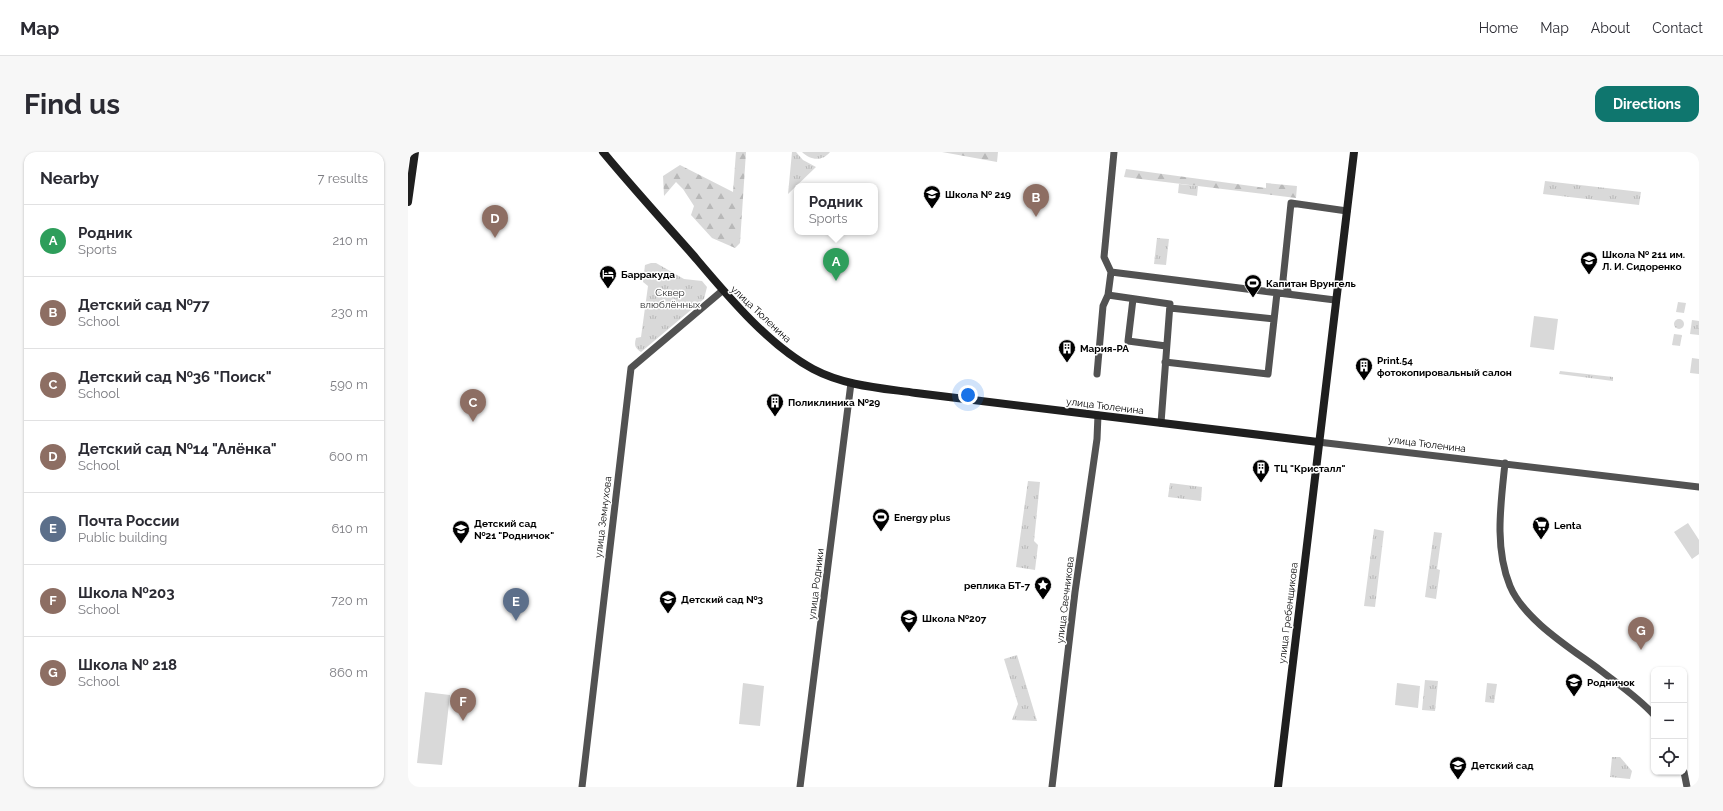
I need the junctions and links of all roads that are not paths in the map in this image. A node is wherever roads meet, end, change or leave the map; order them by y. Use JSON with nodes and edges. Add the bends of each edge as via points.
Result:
{"nodes":[{"id":1,"x":415,"y":152,"type":"edge"},
{"id":2,"x":603,"y":152,"type":"edge"},
{"id":3,"x":1114,"y":152,"type":"edge"},
{"id":4,"x":1354,"y":152,"type":"edge"},
{"id":5,"x":408,"y":202,"type":"edge"},
{"id":6,"x":1347,"y":211,"type":"junction"},
{"id":7,"x":1111,"y":272,"type":"junction"},
{"id":8,"x":722,"y":290,"type":"junction"},
{"id":9,"x":1288,"y":291,"type":"dead end"},
{"id":10,"x":1277,"y":293,"type":"junction"},
{"id":11,"x":1108,"y":295,"type":"junction"},
{"id":12,"x":1133,"y":299,"type":"junction"},
{"id":13,"x":1335,"y":300,"type":"junction"},
{"id":14,"x":1170,"y":308,"type":"junction"},
{"id":15,"x":1274,"y":318,"type":"junction"},
{"id":16,"x":1166,"y":346,"type":"junction"},
{"id":17,"x":1165,"y":362,"type":"junction"},
{"id":18,"x":1097,"y":374,"type":"dead end"},
{"id":19,"x":851,"y":384,"type":"junction"},
{"id":20,"x":1098,"y":415,"type":"junction"},
{"id":21,"x":1161,"y":423,"type":"junction"},
{"id":22,"x":1318,"y":442,"type":"junction"},
{"id":23,"x":1505,"y":462,"type":"junction"},
{"id":24,"x":1699,"y":487,"type":"edge"},
{"id":25,"x":1651,"y":712,"type":"edge"},
{"id":26,"x":1685,"y":775,"type":"edge"},
{"id":27,"x":582,"y":787,"type":"edge"},
{"id":28,"x":800,"y":787,"type":"edge"},
{"id":29,"x":1052,"y":787,"type":"edge"},
{"id":30,"x":1278,"y":787,"type":"edge"},
{"id":31,"x":1687,"y":787,"type":"edge"}],
"edges":[{"from":1,"to":5,"type":"street"},
{"from":2,"to":8,"type":"street","name":"улица Тюленина"},
{"from":3,"to":7,"type":"street","via":[[1104,257]]},
{"from":4,"to":6,"type":"street","name":"улица Гребенщикова"},
{"from":6,"to":9,"type":"street","via":[[1291,203],[1283,280]]},
{"from":6,"to":13,"type":"street","name":"улица Гребенщикова"},
{"from":7,"to":10,"type":"street"},
{"from":7,"to":11,"type":"street"},
{"from":8,"to":19,"type":"street","name":"улица Тюленина","via":[[779,346],[812,369]]},
{"from":8,"to":27,"type":"street","name":"улица Земнухова","via":[[631,368]]},
{"from":10,"to":13,"type":"street"},
{"from":10,"to":15,"type":"street"},
{"from":11,"to":12,"type":"street"},
{"from":11,"to":18,"type":"street","via":[[1103,306]]},
{"from":12,"to":14,"type":"street","via":[[1170,304]]},
{"from":12,"to":16,"type":"street","via":[[1128,341]]},
{"from":13,"to":22,"type":"street","name":"улица Гребенщикова"},
{"from":14,"to":15,"type":"street"},
{"from":14,"to":16,"type":"street"},
{"from":15,"to":17,"type":"street","via":[[1268,374]]},
{"from":16,"to":17,"type":"street"},
{"from":17,"to":21,"type":"street"},
{"from":19,"to":20,"type":"street","name":"улица Тюленина"},
{"from":19,"to":28,"type":"street","name":"улица Родники"},
{"from":20,"to":21,"type":"street","name":"улица Тюленина"},
{"from":20,"to":29,"type":"street","name":"улица Свечникова"},
{"from":21,"to":22,"type":"street","name":"улица Тюленина"},
{"from":22,"to":23,"type":"street","name":"улица Тюленина"},
{"from":22,"to":30,"type":"street","name":"улица Гребенщикова"},
{"from":23,"to":24,"type":"street","name":"улица Тюленина"},
{"from":23,"to":25,"type":"street","via":[[1500,547],[1510,587],[1534,617]]},
{"from":26,"to":31,"type":"street"}]}
